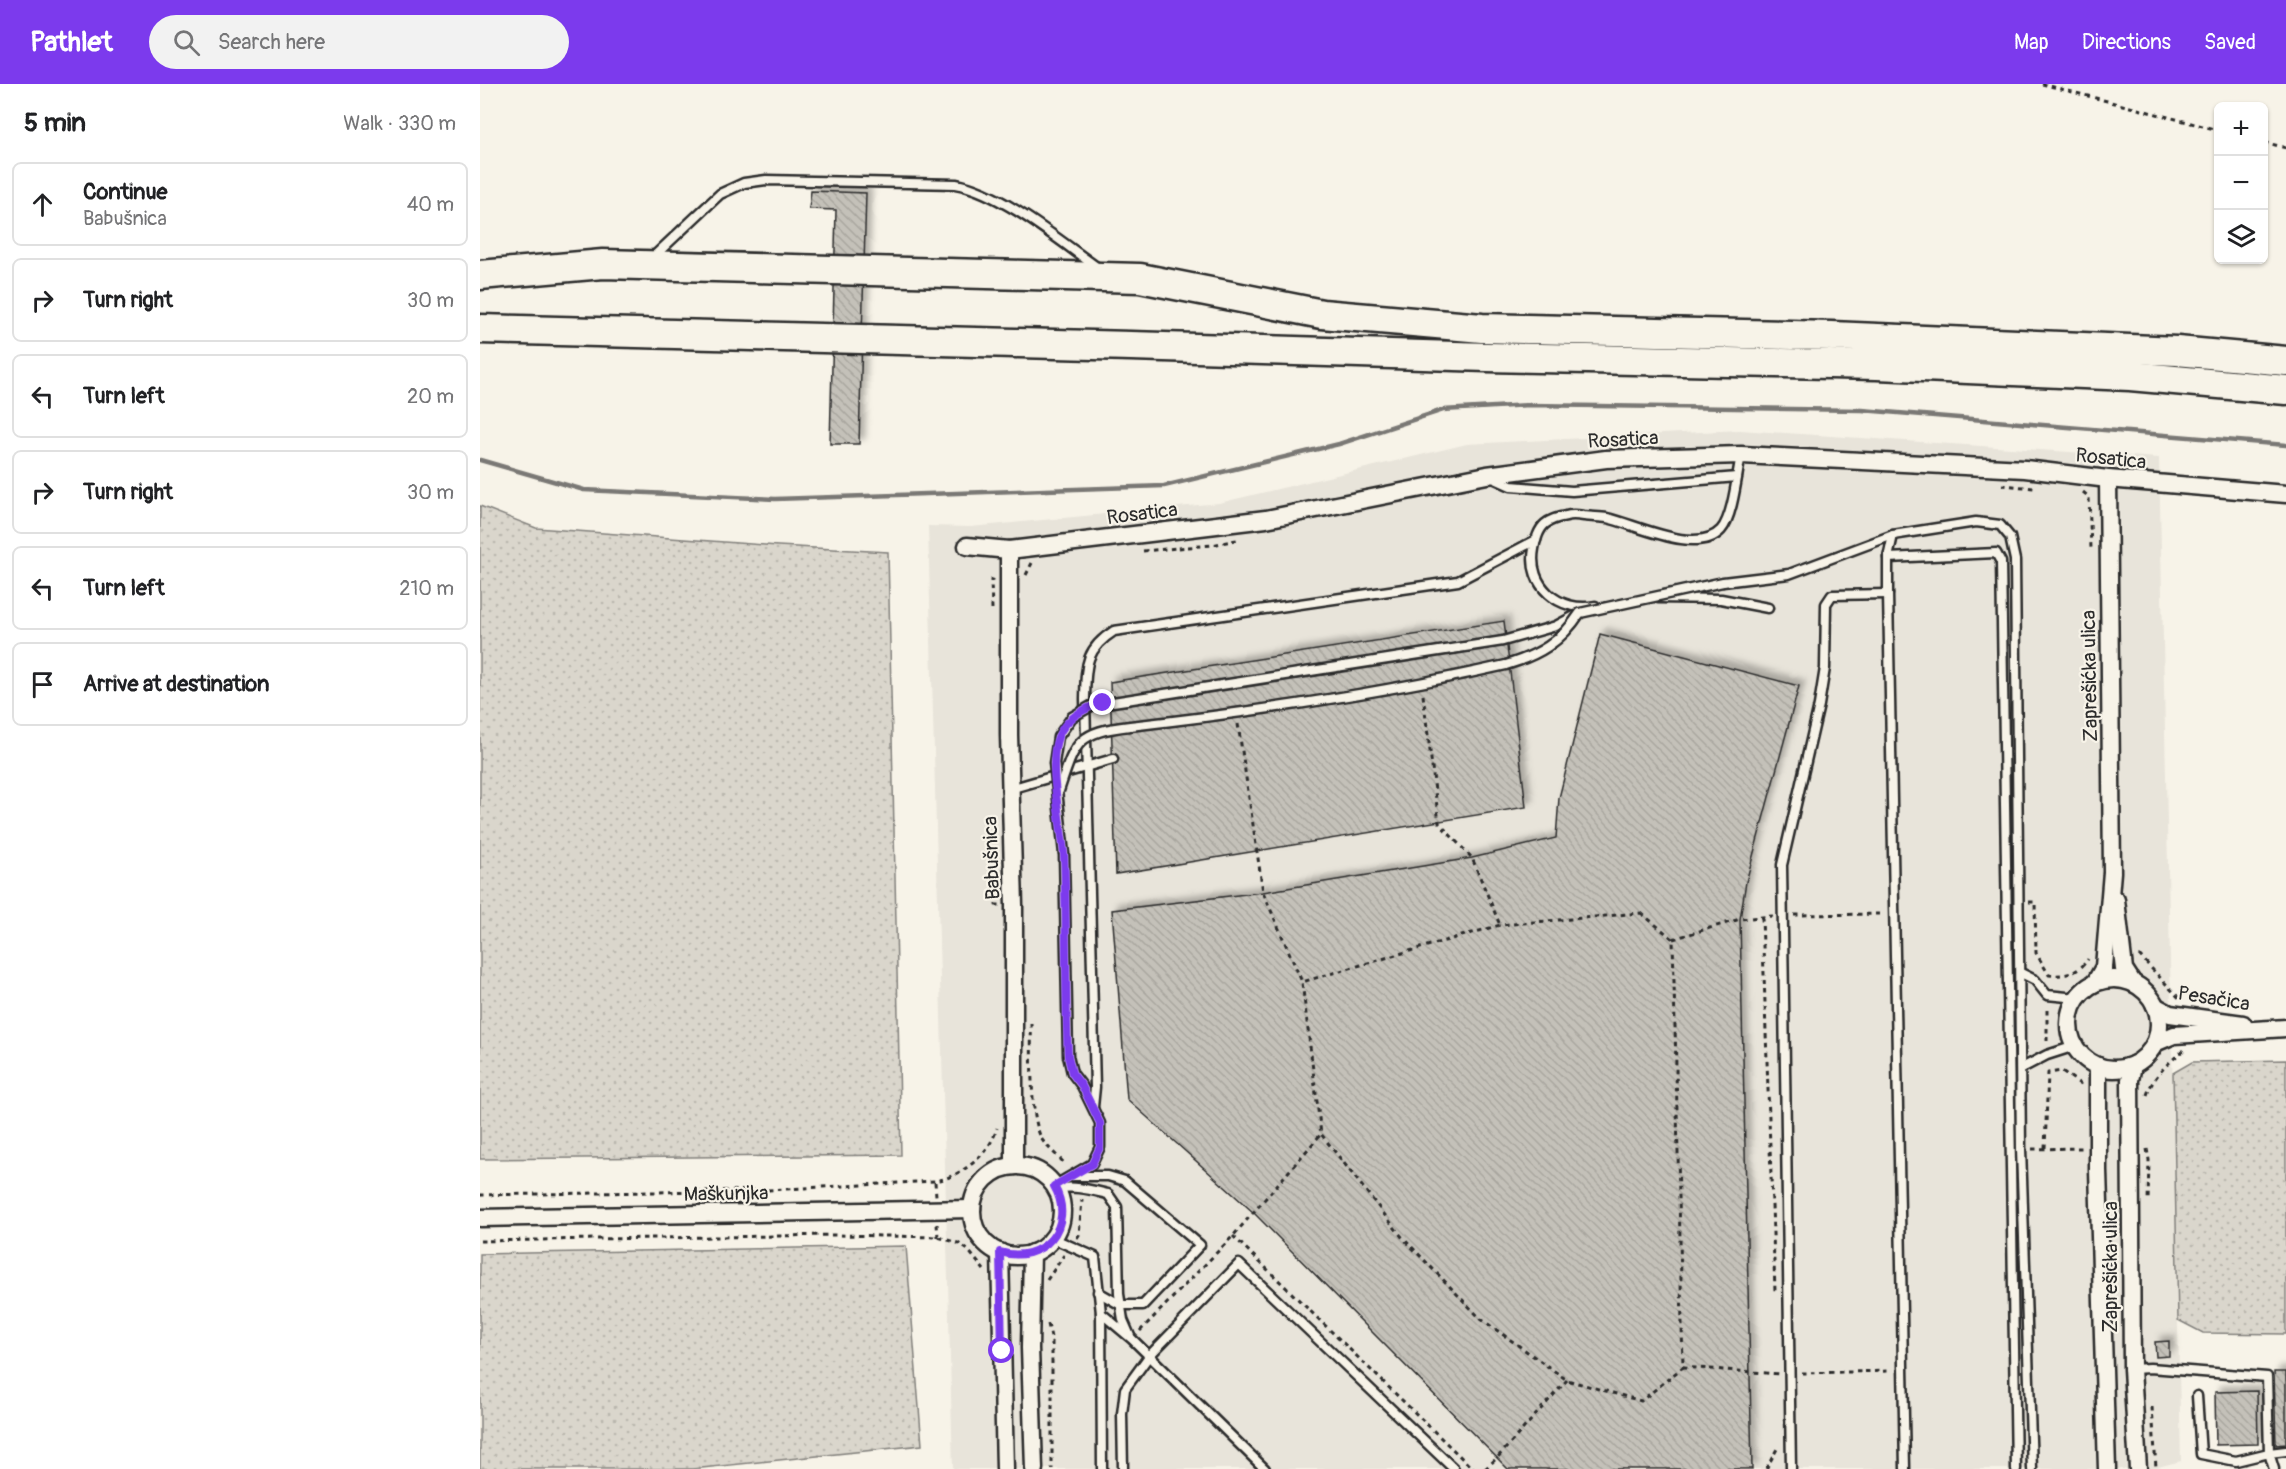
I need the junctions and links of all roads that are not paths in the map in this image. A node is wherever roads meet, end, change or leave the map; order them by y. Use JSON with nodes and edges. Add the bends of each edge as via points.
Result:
{"nodes":[{"id":1,"x":644,"y":266,"type":"junction"},
{"id":2,"x":480,"y":275,"type":"edge"},
{"id":3,"x":1110,"y":277,"type":"junction"},
{"id":4,"x":480,"y":329,"type":"edge"},
{"id":5,"x":2286,"y":361,"type":"edge"},
{"id":6,"x":2286,"y":390,"type":"edge"},
{"id":7,"x":1741,"y":455,"type":"junction"},
{"id":8,"x":1487,"y":476,"type":"junction"},
{"id":9,"x":1737,"y":477,"type":"junction"},
{"id":10,"x":2108,"y":479,"type":"junction"},
{"id":11,"x":2286,"y":495,"type":"edge"},
{"id":12,"x":1893,"y":535,"type":"junction"},
{"id":13,"x":1536,"y":540,"type":"junction"},
{"id":14,"x":968,"y":546,"type":"dead end"},
{"id":15,"x":1009,"y":550,"type":"junction"},
{"id":16,"x":1888,"y":558,"type":"junction"},
{"id":17,"x":1888,"y":594,"type":"junction"},
{"id":18,"x":1768,"y":608,"type":"dead end"},
{"id":19,"x":1580,"y":613,"type":"junction"},
{"id":20,"x":1113,"y":759,"type":"dead end"},
{"id":21,"x":1087,"y":768,"type":"junction"},
{"id":22,"x":1010,"y":789,"type":"junction"},
{"id":23,"x":1057,"y":796,"type":"junction"},
{"id":24,"x":2112,"y":872,"type":"junction"},
{"id":25,"x":2021,"y":973,"type":"junction"},
{"id":26,"x":2133,"y":982,"type":"junction"},
{"id":27,"x":2095,"y":983,"type":"junction"},
{"id":28,"x":2078,"y":998,"type":"junction"},
{"id":29,"x":2155,"y":1006,"type":"junction"},
{"id":30,"x":2268,"y":1028,"type":"junction"},
{"id":31,"x":2286,"y":1028,"type":"edge"},
{"id":32,"x":2155,"y":1042,"type":"junction"},
{"id":33,"x":2075,"y":1046,"type":"junction"},
{"id":34,"x":2133,"y":1065,"type":"junction"},
{"id":35,"x":2098,"y":1066,"type":"junction"},
{"id":36,"x":2022,"y":1068,"type":"junction"},
{"id":37,"x":1093,"y":1107,"type":"junction"},
{"id":38,"x":1014,"y":1166,"type":"junction"},
{"id":39,"x":1073,"y":1176,"type":"junction"},
{"id":40,"x":1055,"y":1188,"type":"junction"},
{"id":41,"x":972,"y":1209,"type":"junction"},
{"id":42,"x":480,"y":1218,"type":"edge"},
{"id":43,"x":1052,"y":1238,"type":"junction"},
{"id":44,"x":1000,"y":1252,"type":"junction"},
{"id":45,"x":1032,"y":1253,"type":"junction"},
{"id":46,"x":1098,"y":1292,"type":"junction"},
{"id":47,"x":1121,"y":1305,"type":"junction"},
{"id":48,"x":1101,"y":1313,"type":"junction"},
{"id":49,"x":1132,"y":1339,"type":"junction"},
{"id":50,"x":1149,"y":1356,"type":"junction"},
{"id":51,"x":2132,"y":1369,"type":"junction"},
{"id":52,"x":2197,"y":1396,"type":"dead end"},
{"id":53,"x":2286,"y":1451,"type":"edge"},
{"id":54,"x":2269,"y":1453,"type":"junction"},
{"id":55,"x":1005,"y":1469,"type":"edge"},
{"id":56,"x":1034,"y":1469,"type":"edge"},
{"id":57,"x":1102,"y":1469,"type":"edge"},
{"id":58,"x":1123,"y":1469,"type":"edge"},
{"id":59,"x":1265,"y":1469,"type":"edge"},
{"id":60,"x":1454,"y":1469,"type":"edge"},
{"id":61,"x":1791,"y":1469,"type":"edge"},
{"id":62,"x":1905,"y":1469,"type":"edge"},
{"id":63,"x":2016,"y":1469,"type":"edge"},
{"id":64,"x":2032,"y":1469,"type":"edge"},
{"id":65,"x":2107,"y":1469,"type":"edge"},
{"id":66,"x":2138,"y":1469,"type":"edge"},
{"id":67,"x":2274,"y":1469,"type":"edge"}],
"edges":[{"from":1,"to":2,"type":"highway","via":[[603,264]]},
{"from":1,"to":3,"type":"highway"},
{"from":1,"to":3,"type":"lane","via":[[720,194],[744,183],[766,180],[956,184],[971,187],[1033,221]]},
{"from":3,"to":5,"type":"highway","via":[[1140,278],[1323,314],[1482,328],[1924,340],[2177,351]]},
{"from":4,"to":6,"type":"highway","via":[[1877,365],[2130,376]]},
{"from":7,"to":8,"type":"street","name":"Rosatica","via":[[1606,459]]},
{"from":7,"to":9,"type":"lane"},
{"from":7,"to":10,"type":"street","name":"Rosatica","via":[[2025,469]]},
{"from":8,"to":9,"type":"lane","via":[[1511,486],[1572,491]]},
{"from":8,"to":15,"type":"street","name":"Rosatica","via":[[1266,519]]},
{"from":9,"to":13,"type":"lane","via":[[1721,530],[1705,539],[1674,539],[1607,518],[1569,514],[1545,524]]},
{"from":10,"to":11,"type":"street","name":"Rosatica"},
{"from":10,"to":24,"type":"street","name":"Zaprešićka ulica"},
{"from":12,"to":16,"type":"lane"},
{"from":12,"to":19,"type":"lane","bridge":true,"via":[[1789,574],[1723,582]]},
{"from":12,"to":25,"type":"lane","via":[[1976,522],[2000,525],[2010,537],[2015,561]]},
{"from":13,"to":18,"type":"lane","via":[[1534,574],[1562,605],[1586,608],[1637,597],[1720,599]]},
{"from":13,"to":21,"type":"lane","via":[[1458,581],[1114,631],[1099,640],[1086,666]]},
{"from":14,"to":15,"type":"street","name":"Rosatica"},
{"from":15,"to":22,"type":"street","name":"Babušnica"},
{"from":16,"to":17,"type":"lane"},
{"from":16,"to":63,"type":"lane","via":[[1996,554],[2001,562]]},
{"from":17,"to":61,"type":"lane","via":[[1832,595],[1826,604],[1825,668],[1819,705],[1782,865]]},
{"from":17,"to":62,"type":"lane"},
{"from":19,"to":23,"type":"lane","bridge":true,"via":[[1553,643],[1532,657],[1506,664],[1422,684],[1237,714],[1096,731],[1080,742],[1071,755]]},
{"from":19,"to":23,"type":"lane","bridge":true,"via":[[1556,626],[1503,641],[1093,705],[1072,717],[1058,737],[1054,763]]},
{"from":20,"to":21,"type":"lane"},
{"from":21,"to":22,"type":"lane"},
{"from":21,"to":37,"type":"lane"},
{"from":22,"to":38,"type":"street","name":"Babušnica"},
{"from":23,"to":37,"type":"lane","bridge":true,"via":[[1064,854],[1068,1056],[1072,1073]]},
{"from":24,"to":26,"type":"street","name":"Zaprešićka ulica","via":[[2124,969]]},
{"from":24,"to":27,"type":"street","name":"Zaprešićka ulica","via":[[2103,967]]},
{"from":25,"to":28,"type":"lane","via":[[2035,980],[2048,995]]},
{"from":25,"to":36,"type":"lane"},
{"from":26,"to":27,"type":"street","via":[[2108,979]]},
{"from":26,"to":29,"type":"street","via":[[2144,989]]},
{"from":27,"to":28,"type":"street"},
{"from":28,"to":33,"type":"street","via":[[2069,1020]]},
{"from":29,"to":30,"type":"street","name":"Pesačica","via":[[2178,1016]]},
{"from":29,"to":32,"type":"street","via":[[2159,1024]]},
{"from":30,"to":31,"type":"street","name":"Pesačica"},
{"from":30,"to":32,"type":"street","name":"Pesačica","via":[[2174,1035]]},
{"from":32,"to":34,"type":"street","via":[[2144,1058]]},
{"from":33,"to":35,"type":"street"},
{"from":33,"to":36,"type":"lane"},
{"from":34,"to":35,"type":"street","via":[[2121,1069]]},
{"from":34,"to":51,"type":"street","name":"Zaprešićka ulica"},
{"from":35,"to":65,"type":"street","name":"Zaprešićka ulica"},
{"from":36,"to":64,"type":"lane","via":[[2021,1149]]},
{"from":37,"to":39,"type":"lane","via":[[1100,1123],[1100,1147],[1092,1164]]},
{"from":38,"to":40,"type":"street","via":[[1037,1170]]},
{"from":38,"to":41,"type":"street","via":[[990,1175],[977,1190]]},
{"from":39,"to":40,"type":"lane"},
{"from":39,"to":47,"type":"lane","via":[[1108,1176],[1125,1181],[1200,1245],[1143,1305]]},
{"from":40,"to":43,"type":"street","via":[[1061,1214]]},
{"from":40,"to":47,"type":"lane","via":[[1108,1194],[1117,1207]]},
{"from":41,"to":42,"type":"street","name":"Maškunjka"},
{"from":41,"to":44,"type":"street","via":[[979,1235]]},
{"from":43,"to":45,"type":"street"},
{"from":43,"to":46,"type":"lane","via":[[1095,1257]]},
{"from":44,"to":45,"type":"street"},
{"from":44,"to":55,"type":"street"},
{"from":45,"to":56,"type":"street"},
{"from":46,"to":47,"type":"lane"},
{"from":46,"to":48,"type":"lane"},
{"from":47,"to":49,"type":"lane"},
{"from":48,"to":49,"type":"lane"},
{"from":48,"to":57,"type":"lane"},
{"from":49,"to":50,"type":"lane"},
{"from":50,"to":58,"type":"lane","via":[[1125,1389]]},
{"from":50,"to":59,"type":"lane"},
{"from":50,"to":60,"type":"lane","via":[[1239,1264]]},
{"from":51,"to":54,"type":"lane","via":[[2268,1377]]},
{"from":51,"to":66,"type":"street","name":"Zaprešićka ulica"},
{"from":52,"to":54,"type":"lane","via":[[2201,1454],[2236,1461]]},
{"from":53,"to":54,"type":"lane"},
{"from":54,"to":67,"type":"lane"}]}
